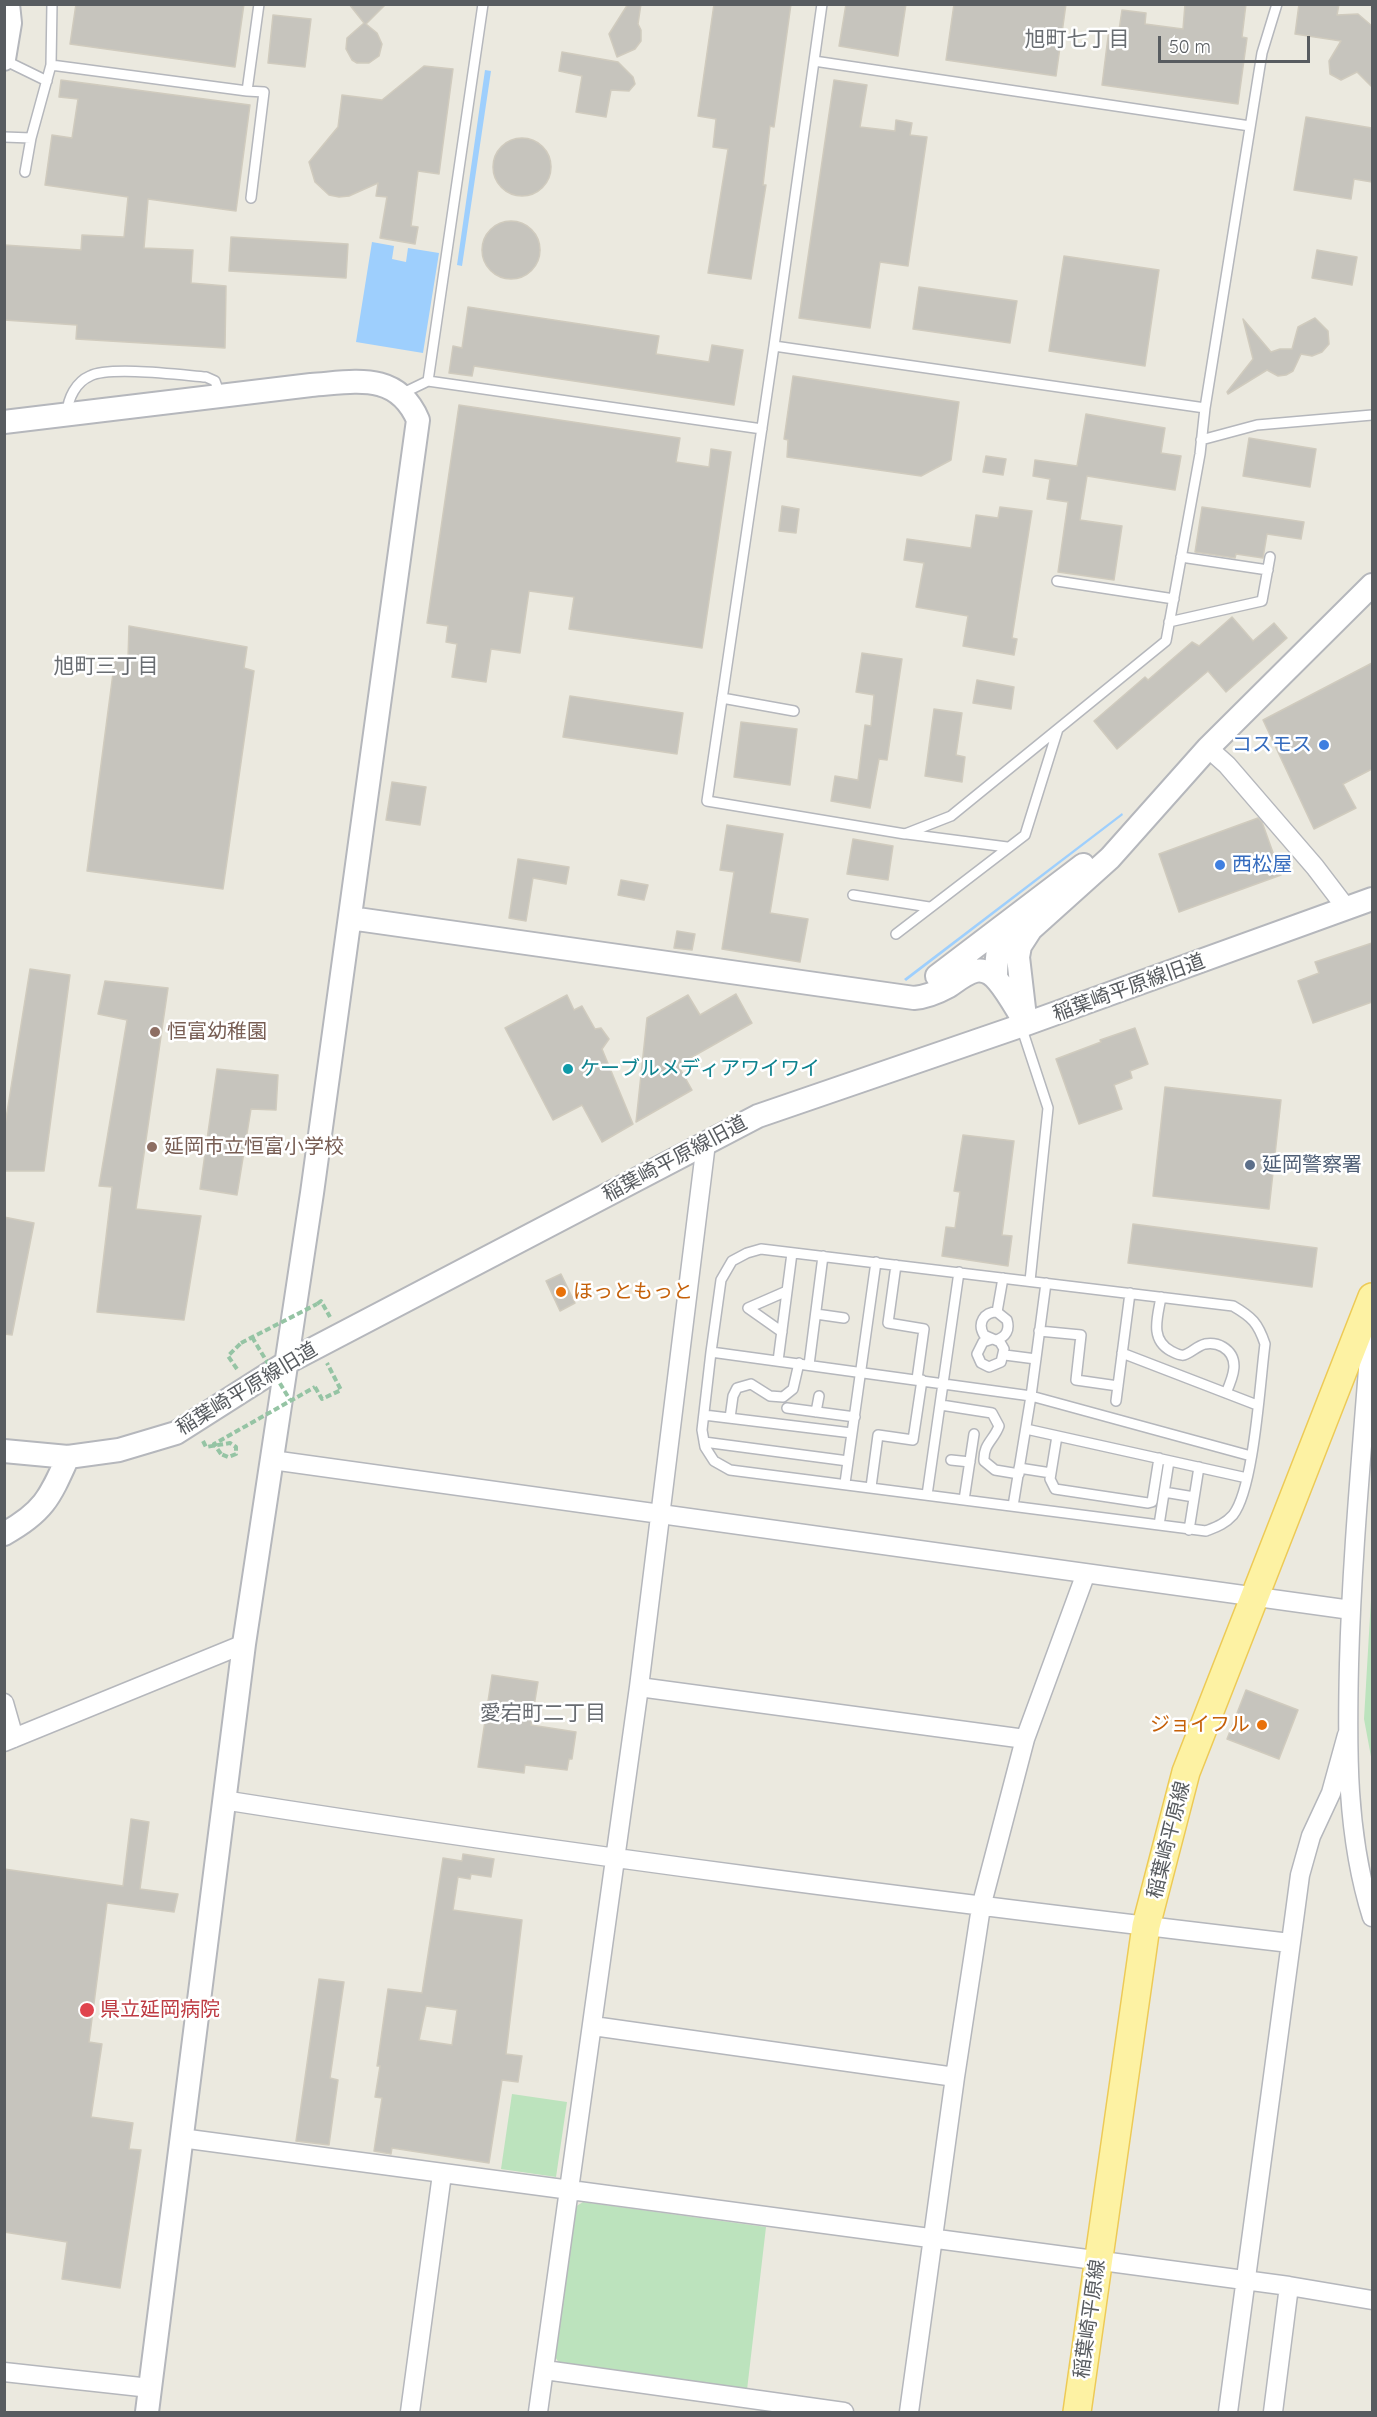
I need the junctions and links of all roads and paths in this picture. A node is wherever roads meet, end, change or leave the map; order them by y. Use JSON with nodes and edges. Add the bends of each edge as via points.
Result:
{"nodes":[{"id":1,"x":8,"y":4,"type":"edge"},
{"id":2,"x":52,"y":4,"type":"edge"},
{"id":3,"x":259,"y":4,"type":"edge"},
{"id":4,"x":483,"y":4,"type":"edge"},
{"id":5,"x":822,"y":4,"type":"edge"},
{"id":6,"x":1277,"y":4,"type":"edge"},
{"id":7,"x":4,"y":59,"type":"edge"},
{"id":8,"x":814,"y":61,"type":"junction"},
{"id":9,"x":51,"y":65,"type":"junction"},
{"id":10,"x":47,"y":81,"type":"junction"},
{"id":11,"x":247,"y":92,"type":"junction"},
{"id":12,"x":1250,"y":126,"type":"junction"},
{"id":13,"x":4,"y":137,"type":"edge"},
{"id":14,"x":31,"y":138,"type":"junction"},
{"id":15,"x":26,"y":172,"type":"dead end"},
{"id":16,"x":251,"y":198,"type":"dead end"},
{"id":17,"x":774,"y":346,"type":"junction"},
{"id":18,"x":428,"y":381,"type":"junction"},
{"id":19,"x":401,"y":394,"type":"junction"},
{"id":20,"x":220,"y":396,"type":"junction"},
{"id":21,"x":1205,"y":408,"type":"junction"},
{"id":22,"x":67,"y":415,"type":"junction"},
{"id":23,"x":1372,"y":415,"type":"edge"},
{"id":24,"x":4,"y":422,"type":"edge"},
{"id":25,"x":762,"y":429,"type":"junction"},
{"id":26,"x":1201,"y":440,"type":"junction"},
{"id":27,"x":1181,"y":557,"type":"junction"},
{"id":28,"x":1270,"y":557,"type":"dead end"},
{"id":29,"x":1268,"y":570,"type":"junction"},
{"id":30,"x":1057,"y":581,"type":"dead end"},
{"id":31,"x":1372,"y":585,"type":"edge"},
{"id":32,"x":1174,"y":599,"type":"junction"},
{"id":33,"x":1169,"y":622,"type":"junction"},
{"id":34,"x":723,"y":698,"type":"junction"},
{"id":35,"x":794,"y":711,"type":"dead end"},
{"id":36,"x":1058,"y":729,"type":"junction"},
{"id":37,"x":1208,"y":748,"type":"junction"},
{"id":38,"x":1140,"y":824,"type":"junction"},
{"id":39,"x":905,"y":834,"type":"junction"},
{"id":40,"x":1007,"y":847,"type":"junction"},
{"id":41,"x":853,"y":895,"type":"dead end"},
{"id":42,"x":1372,"y":899,"type":"edge"},
{"id":43,"x":929,"y":907,"type":"junction"},
{"id":44,"x":1347,"y":909,"type":"junction"},
{"id":45,"x":350,"y":918,"type":"junction"},
{"id":46,"x":1010,"y":921,"type":"junction"},
{"id":47,"x":896,"y":934,"type":"dead end"},
{"id":48,"x":996,"y":978,"type":"junction"},
{"id":49,"x":906,"y":996,"type":"junction"},
{"id":50,"x":1023,"y":1025,"type":"junction"},
{"id":51,"x":706,"y":1143,"type":"junction"},
{"id":52,"x":792,"y":1253,"type":"junction"},
{"id":53,"x":823,"y":1256,"type":"junction"},
{"id":54,"x":876,"y":1262,"type":"junction"},
{"id":55,"x":896,"y":1265,"type":"junction"},
{"id":56,"x":959,"y":1272,"type":"junction"},
{"id":57,"x":1003,"y":1278,"type":"junction"},
{"id":58,"x":1030,"y":1281,"type":"junction"},
{"id":59,"x":1046,"y":1283,"type":"junction"},
{"id":60,"x":787,"y":1291,"type":"junction"},
{"id":61,"x":1130,"y":1293,"type":"junction"},
{"id":62,"x":1161,"y":1297,"type":"junction"},
{"id":63,"x":1372,"y":1297,"type":"edge"},
{"id":64,"x":316,"y":1304,"type":"dead end"},
{"id":65,"x":1372,"y":1310,"type":"edge"},
{"id":66,"x":997,"y":1312,"type":"junction"},
{"id":67,"x":816,"y":1314,"type":"junction"},
{"id":68,"x":844,"y":1318,"type":"dead end"},
{"id":69,"x":1040,"y":1330,"type":"junction"},
{"id":70,"x":782,"y":1332,"type":"junction"},
{"id":71,"x":252,"y":1337,"type":"junction"},
{"id":72,"x":994,"y":1340,"type":"junction"},
{"id":73,"x":318,"y":1346,"type":"junction"},
{"id":74,"x":711,"y":1352,"type":"junction"},
{"id":75,"x":1122,"y":1353,"type":"junction"},
{"id":76,"x":1005,"y":1355,"type":"junction"},
{"id":77,"x":228,"y":1356,"type":"dead end"},
{"id":78,"x":1036,"y":1359,"type":"junction"},
{"id":79,"x":778,"y":1361,"type":"junction"},
{"id":80,"x":286,"y":1363,"type":"junction"},
{"id":81,"x":804,"y":1364,"type":"junction"},
{"id":82,"x":861,"y":1371,"type":"junction"},
{"id":83,"x":919,"y":1379,"type":"junction"},
{"id":84,"x":944,"y":1383,"type":"junction"},
{"id":85,"x":1118,"y":1386,"type":"junction"},
{"id":86,"x":1226,"y":1393,"type":"junction"},
{"id":87,"x":819,"y":1396,"type":"dead end"},
{"id":88,"x":1031,"y":1396,"type":"junction"},
{"id":89,"x":290,"y":1400,"type":"junction"},
{"id":90,"x":1116,"y":1401,"type":"dead end"},
{"id":91,"x":940,"y":1405,"type":"junction"},
{"id":92,"x":1257,"y":1405,"type":"junction"},
{"id":93,"x":787,"y":1408,"type":"dead end"},
{"id":94,"x":816,"y":1412,"type":"junction"},
{"id":95,"x":704,"y":1415,"type":"junction"},
{"id":96,"x":855,"y":1417,"type":"junction"},
{"id":97,"x":730,"y":1418,"type":"junction"},
{"id":98,"x":1026,"y":1429,"type":"junction"},
{"id":99,"x":852,"y":1433,"type":"junction"},
{"id":100,"x":974,"y":1434,"type":"dead end"},
{"id":101,"x":1057,"y":1436,"type":"junction"},
{"id":102,"x":704,"y":1442,"type":"junction"},
{"id":103,"x":206,"y":1447,"type":"dead end"},
{"id":104,"x":4,"y":1451,"type":"edge"},
{"id":105,"x":1251,"y":1456,"type":"junction"},
{"id":106,"x":68,"y":1457,"type":"junction"},
{"id":107,"x":1159,"y":1458,"type":"junction"},
{"id":108,"x":272,"y":1460,"type":"junction"},
{"id":109,"x":951,"y":1460,"type":"dead end"},
{"id":110,"x":848,"y":1461,"type":"junction"},
{"id":111,"x":1169,"y":1461,"type":"junction"},
{"id":112,"x":970,"y":1462,"type":"junction"},
{"id":113,"x":1199,"y":1467,"type":"junction"},
{"id":114,"x":1019,"y":1471,"type":"junction"},
{"id":115,"x":1051,"y":1473,"type":"junction"},
{"id":116,"x":1247,"y":1478,"type":"junction"},
{"id":117,"x":845,"y":1483,"type":"junction"},
{"id":118,"x":871,"y":1487,"type":"junction"},
{"id":119,"x":1164,"y":1492,"type":"junction"},
{"id":120,"x":927,"y":1495,"type":"junction"},
{"id":121,"x":1194,"y":1497,"type":"junction"},
{"id":122,"x":964,"y":1500,"type":"junction"},
{"id":123,"x":1013,"y":1506,"type":"junction"},
{"id":124,"x":661,"y":1514,"type":"junction"},
{"id":125,"x":1160,"y":1526,"type":"junction"},
{"id":126,"x":1190,"y":1530,"type":"junction"},
{"id":127,"x":4,"y":1534,"type":"edge"},
{"id":128,"x":1086,"y":1574,"type":"junction"},
{"id":129,"x":1256,"y":1595,"type":"junction"},
{"id":130,"x":1350,"y":1610,"type":"junction"},
{"id":131,"x":244,"y":1644,"type":"junction"},
{"id":132,"x":639,"y":1687,"type":"junction"},
{"id":133,"x":4,"y":1703,"type":"edge"},
{"id":134,"x":1347,"y":1736,"type":"junction"},
{"id":135,"x":1025,"y":1739,"type":"junction"},
{"id":136,"x":9,"y":1740,"type":"edge"},
{"id":137,"x":223,"y":1800,"type":"junction"},
{"id":138,"x":616,"y":1858,"type":"junction"},
{"id":139,"x":981,"y":1907,"type":"junction"},
{"id":140,"x":1372,"y":1917,"type":"edge"},
{"id":141,"x":1146,"y":1926,"type":"junction"},
{"id":142,"x":1290,"y":1943,"type":"junction"},
{"id":143,"x":592,"y":2026,"type":"junction"},
{"id":144,"x":955,"y":2077,"type":"junction"},
{"id":145,"x":181,"y":2138,"type":"junction"},
{"id":146,"x":442,"y":2174,"type":"junction"},
{"id":147,"x":569,"y":2189,"type":"junction"},
{"id":148,"x":933,"y":2240,"type":"junction"},
{"id":149,"x":1097,"y":2261,"type":"junction"},
{"id":150,"x":1244,"y":2281,"type":"junction"},
{"id":151,"x":1289,"y":2286,"type":"junction"},
{"id":152,"x":1372,"y":2300,"type":"edge"},
{"id":153,"x":545,"y":2370,"type":"junction"},
{"id":154,"x":4,"y":2372,"type":"edge"},
{"id":155,"x":150,"y":2388,"type":"junction"},
{"id":156,"x":147,"y":2412,"type":"edge"},
{"id":157,"x":410,"y":2412,"type":"edge"},
{"id":158,"x":538,"y":2412,"type":"edge"},
{"id":159,"x":844,"y":2412,"type":"edge"},
{"id":160,"x":909,"y":2412,"type":"edge"},
{"id":161,"x":1077,"y":2412,"type":"edge"},
{"id":162,"x":1228,"y":2412,"type":"edge"},
{"id":163,"x":1273,"y":2412,"type":"edge"}],
"edges":[{"from":1,"to":7,"type":"street","via":[[10,23]]},
{"from":2,"to":9,"type":"lane"},
{"from":3,"to":11,"type":"lane"},
{"from":4,"to":18,"type":"lane"},
{"from":5,"to":8,"type":"lane"},
{"from":6,"to":12,"type":"lane","via":[[1262,53]]},
{"from":7,"to":10,"type":"lane"},
{"from":8,"to":12,"type":"lane"},
{"from":8,"to":17,"type":"lane"},
{"from":9,"to":10,"type":"lane"},
{"from":9,"to":11,"type":"lane"},
{"from":10,"to":14,"type":"lane"},
{"from":11,"to":16,"type":"lane","via":[[264,92]]},
{"from":12,"to":21,"type":"lane"},
{"from":13,"to":14,"type":"lane"},
{"from":14,"to":15,"type":"lane"},
{"from":17,"to":21,"type":"lane"},
{"from":17,"to":25,"type":"lane"},
{"from":18,"to":19,"type":"lane"},
{"from":18,"to":25,"type":"lane"},
{"from":19,"to":20,"type":"street","via":[[390,386],[359,382]]},
{"from":19,"to":45,"type":"street","via":[[412,405],[418,420],[417,438]]},
{"from":20,"to":22,"type":"street"},
{"from":20,"to":22,"type":"lane","via":[[215,381],[206,377],[129,372],[91,375],[76,386],[67,404]]},
{"from":21,"to":26,"type":"lane"},
{"from":22,"to":24,"type":"street"},
{"from":23,"to":26,"type":"lane","via":[[1257,425]]},
{"from":25,"to":34,"type":"lane"},
{"from":26,"to":27,"type":"lane"},
{"from":27,"to":29,"type":"lane"},
{"from":27,"to":32,"type":"lane"},
{"from":28,"to":29,"type":"lane"},
{"from":29,"to":33,"type":"lane","via":[[1262,602]]},
{"from":30,"to":32,"type":"lane"},
{"from":31,"to":37,"type":"street"},
{"from":32,"to":33,"type":"lane"},
{"from":33,"to":36,"type":"lane","via":[[1166,641]]},
{"from":34,"to":35,"type":"lane"},
{"from":34,"to":39,"type":"lane","via":[[707,801]]},
{"from":36,"to":39,"type":"lane","via":[[951,816]]},
{"from":36,"to":40,"type":"lane","via":[[1025,835]]},
{"from":37,"to":38,"type":"street"},
{"from":37,"to":44,"type":"street","via":[[1234,773]]},
{"from":38,"to":46,"type":"street"},
{"from":38,"to":50,"type":"street","via":[[1110,858],[1031,929],[1020,946]]},
{"from":39,"to":40,"type":"lane"},
{"from":40,"to":43,"type":"lane"},
{"from":41,"to":43,"type":"lane"},
{"from":42,"to":44,"type":"street","name":"稲葉崎平原線旧道"},
{"from":43,"to":47,"type":"lane"},
{"from":44,"to":50,"type":"street","name":"稲葉崎平原線旧道"},
{"from":45,"to":49,"type":"street"},
{"from":45,"to":80,"type":"street"},
{"from":46,"to":48,"type":"street","via":[[1000,938]]},
{"from":46,"to":49,"type":"street"},
{"from":48,"to":49,"type":"street","via":[[982,970],[974,971],[924,997]]},
{"from":48,"to":50,"type":"street"},
{"from":50,"to":51,"type":"street","name":"稲葉崎平原線旧道","via":[[758,1116]]},
{"from":50,"to":58,"type":"lane","via":[[1048,1108]]},
{"from":51,"to":73,"type":"street","name":"稲葉崎平原線旧道"},
{"from":51,"to":124,"type":"street"},
{"from":52,"to":53,"type":"lane"},
{"from":52,"to":60,"type":"lane"},
{"from":52,"to":74,"type":"lane","via":[[761,1250],[732,1261],[721,1280]]},
{"from":53,"to":54,"type":"lane"},
{"from":53,"to":67,"type":"lane"},
{"from":54,"to":55,"type":"lane"},
{"from":54,"to":82,"type":"lane"},
{"from":55,"to":56,"type":"lane"},
{"from":55,"to":83,"type":"lane","via":[[888,1323],[924,1329]]},
{"from":56,"to":57,"type":"lane"},
{"from":56,"to":84,"type":"lane"},
{"from":57,"to":58,"type":"lane"},
{"from":57,"to":66,"type":"lane"},
{"from":58,"to":59,"type":"lane"},
{"from":59,"to":61,"type":"lane"},
{"from":59,"to":69,"type":"lane"},
{"from":60,"to":70,"type":"lane"},
{"from":60,"to":70,"type":"lane","via":[[748,1308]]},
{"from":61,"to":62,"type":"lane"},
{"from":61,"to":75,"type":"lane"},
{"from":62,"to":86,"type":"lane","via":[[1156,1333],[1161,1343],[1176,1354],[1185,1355],[1209,1343],[1229,1351],[1235,1365]]},
{"from":62,"to":92,"type":"lane","via":[[1233,1306],[1251,1317],[1265,1344]]},
{"from":63,"to":129,"type":"main road","name":"稲葉崎平原線"},
{"from":64,"to":71,"type":"path","bridge":true},
{"from":65,"to":130,"type":"street"},
{"from":66,"to":72,"type":"lane","via":[[1005,1316],[1008,1329],[1004,1336]]},
{"from":66,"to":72,"type":"lane","via":[[981,1321],[984,1335]]},
{"from":67,"to":68,"type":"lane"},
{"from":67,"to":81,"type":"lane"},
{"from":69,"to":78,"type":"lane"},
{"from":69,"to":85,"type":"lane","via":[[1081,1335],[1076,1380]]},
{"from":70,"to":79,"type":"lane"},
{"from":71,"to":77,"type":"path","bridge":true},
{"from":71,"to":89,"type":"path","bridge":true},
{"from":72,"to":76,"type":"lane","via":[[1003,1346]]},
{"from":72,"to":76,"type":"lane","via":[[983,1342],[978,1350],[981,1363],[989,1367],[998,1365]]},
{"from":73,"to":80,"type":"street","name":"稲葉崎平原線旧道"},
{"from":73,"to":89,"type":"path","bridge":true,"via":[[341,1390],[322,1400],[315,1387]]},
{"from":74,"to":79,"type":"lane"},
{"from":74,"to":95,"type":"lane"},
{"from":75,"to":85,"type":"lane"},
{"from":75,"to":86,"type":"lane"},
{"from":76,"to":78,"type":"lane"},
{"from":78,"to":88,"type":"lane"},
{"from":79,"to":81,"type":"lane"},
{"from":80,"to":106,"type":"street","name":"稲葉崎平原線旧道","via":[[176,1433],[119,1450]]},
{"from":80,"to":108,"type":"street"},
{"from":81,"to":82,"type":"lane"},
{"from":81,"to":97,"type":"lane","via":[[794,1389],[783,1397],[770,1396],[751,1384],[737,1388]]},
{"from":82,"to":83,"type":"lane"},
{"from":82,"to":96,"type":"lane"},
{"from":83,"to":84,"type":"lane"},
{"from":83,"to":118,"type":"lane","via":[[913,1440],[878,1435]]},
{"from":84,"to":88,"type":"lane"},
{"from":84,"to":91,"type":"lane"},
{"from":85,"to":90,"type":"lane"},
{"from":86,"to":92,"type":"lane"},
{"from":87,"to":94,"type":"lane"},
{"from":88,"to":98,"type":"lane"},
{"from":88,"to":105,"type":"lane"},
{"from":89,"to":103,"type":"path","bridge":true,"via":[[214,1444],[221,1454],[236,1454],[231,1443]]},
{"from":91,"to":114,"type":"lane","via":[[992,1413],[999,1426],[983,1451],[984,1461],[995,1470]]},
{"from":91,"to":120,"type":"lane"},
{"from":92,"to":105,"type":"lane"},
{"from":93,"to":94,"type":"lane"},
{"from":94,"to":96,"type":"lane"},
{"from":95,"to":97,"type":"lane"},
{"from":95,"to":102,"type":"lane"},
{"from":96,"to":99,"type":"lane"},
{"from":97,"to":99,"type":"lane"},
{"from":98,"to":101,"type":"lane"},
{"from":98,"to":114,"type":"lane"},
{"from":99,"to":110,"type":"lane"},
{"from":100,"to":112,"type":"lane"},
{"from":101,"to":107,"type":"lane"},
{"from":101,"to":115,"type":"lane"},
{"from":102,"to":110,"type":"lane"},
{"from":102,"to":117,"type":"lane","via":[[714,1461],[730,1470]]},
{"from":104,"to":106,"type":"street","name":"稲葉崎平原線旧道"},
{"from":105,"to":116,"type":"lane"},
{"from":106,"to":127,"type":"street","via":[[37,1514]]},
{"from":107,"to":111,"type":"lane"},
{"from":107,"to":115,"type":"lane","via":[[1152,1502],[1148,1503],[1055,1489]]},
{"from":108,"to":124,"type":"street"},
{"from":108,"to":131,"type":"street"},
{"from":109,"to":112,"type":"lane"},
{"from":110,"to":117,"type":"lane"},
{"from":111,"to":113,"type":"lane"},
{"from":111,"to":119,"type":"lane"},
{"from":112,"to":122,"type":"lane"},
{"from":113,"to":116,"type":"lane"},
{"from":113,"to":121,"type":"lane"},
{"from":114,"to":115,"type":"lane"},
{"from":114,"to":123,"type":"lane"},
{"from":116,"to":126,"type":"lane","via":[[1243,1498],[1234,1514],[1206,1531]]},
{"from":117,"to":118,"type":"lane"},
{"from":118,"to":120,"type":"lane"},
{"from":119,"to":121,"type":"lane"},
{"from":119,"to":125,"type":"lane"},
{"from":120,"to":122,"type":"lane"},
{"from":121,"to":126,"type":"lane"},
{"from":122,"to":123,"type":"lane"},
{"from":123,"to":125,"type":"lane"},
{"from":124,"to":128,"type":"street"},
{"from":124,"to":132,"type":"street"},
{"from":125,"to":126,"type":"lane"},
{"from":128,"to":129,"type":"street"},
{"from":128,"to":135,"type":"street"},
{"from":129,"to":130,"type":"street"},
{"from":129,"to":141,"type":"main road","name":"稲葉崎平原線","via":[[1186,1772]]},
{"from":130,"to":134,"type":"street"},
{"from":131,"to":136,"type":"street"},
{"from":131,"to":137,"type":"street"},
{"from":132,"to":135,"type":"street"},
{"from":132,"to":138,"type":"street"},
{"from":133,"to":136,"type":"street"},
{"from":134,"to":140,"type":"street","via":[[1350,1798],[1364,1891]]},
{"from":134,"to":142,"type":"street","via":[[1331,1793],[1311,1836],[1303,1865]]},
{"from":135,"to":139,"type":"street"},
{"from":137,"to":138,"type":"street"},
{"from":137,"to":145,"type":"street"},
{"from":138,"to":139,"type":"street"},
{"from":138,"to":143,"type":"street"},
{"from":139,"to":141,"type":"street"},
{"from":139,"to":144,"type":"street"},
{"from":141,"to":142,"type":"street"},
{"from":141,"to":149,"type":"main road","name":"稲葉崎平原線"},
{"from":142,"to":150,"type":"street"},
{"from":143,"to":144,"type":"street"},
{"from":143,"to":147,"type":"street"},
{"from":144,"to":148,"type":"street"},
{"from":145,"to":146,"type":"street"},
{"from":145,"to":155,"type":"street"},
{"from":146,"to":147,"type":"street"},
{"from":146,"to":157,"type":"street"},
{"from":147,"to":148,"type":"street"},
{"from":147,"to":153,"type":"street"},
{"from":148,"to":149,"type":"street"},
{"from":148,"to":160,"type":"street"},
{"from":149,"to":150,"type":"street"},
{"from":149,"to":161,"type":"main road","name":"稲葉崎平原線"},
{"from":150,"to":151,"type":"street"},
{"from":150,"to":162,"type":"street"},
{"from":151,"to":152,"type":"street"},
{"from":151,"to":163,"type":"street"},
{"from":153,"to":158,"type":"street"},
{"from":153,"to":159,"type":"street"},
{"from":154,"to":155,"type":"street"},
{"from":155,"to":156,"type":"street"}]}
